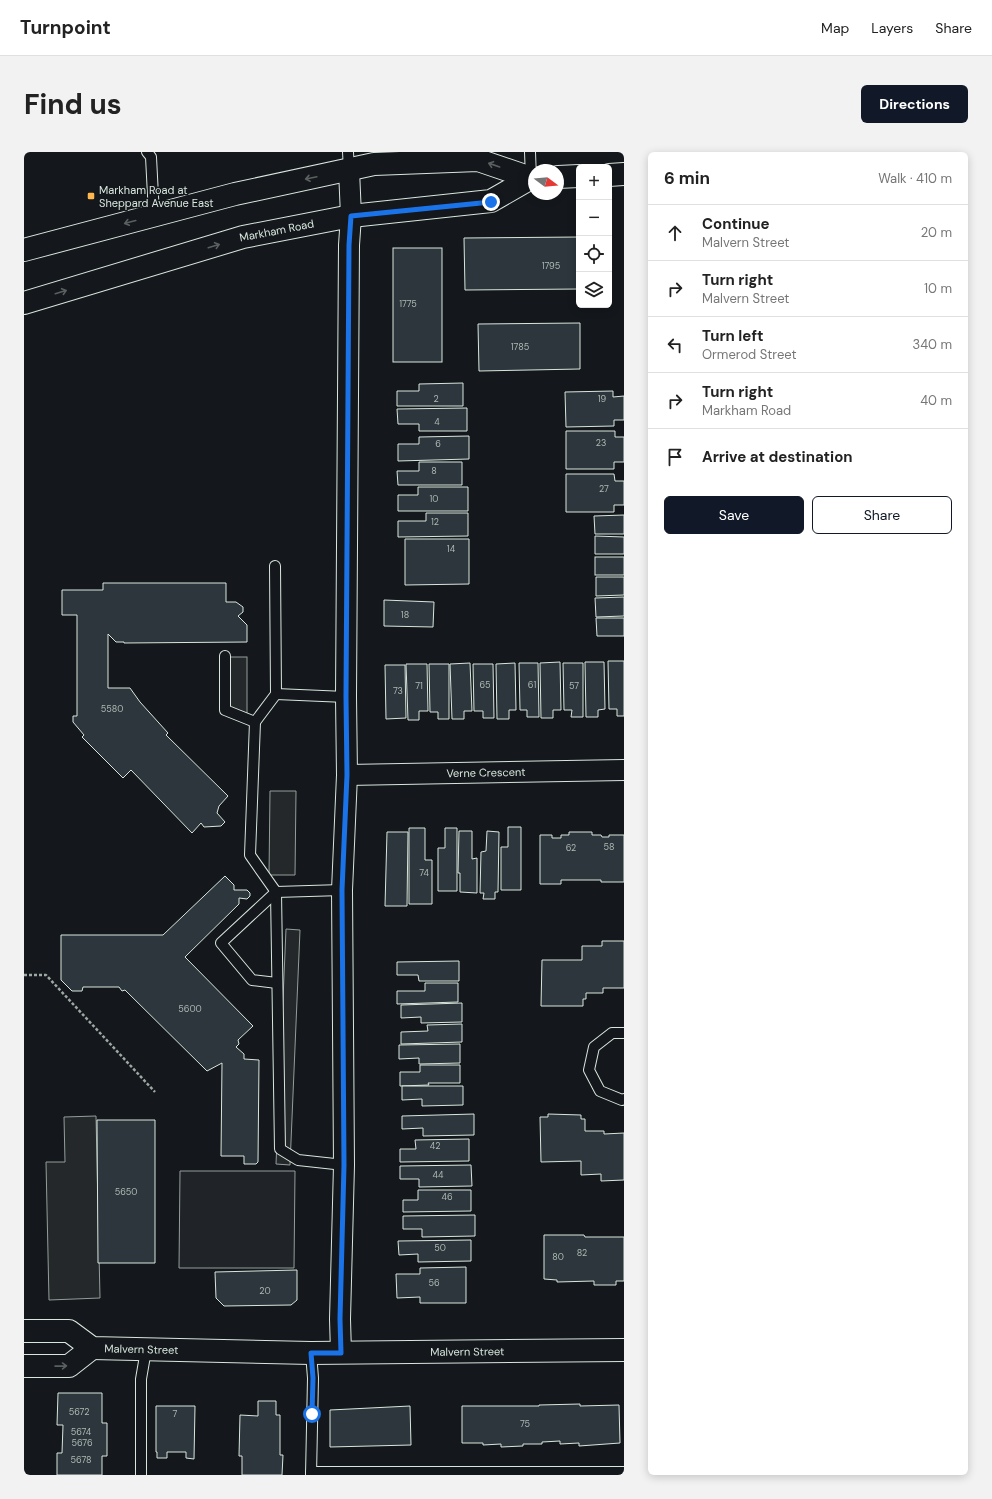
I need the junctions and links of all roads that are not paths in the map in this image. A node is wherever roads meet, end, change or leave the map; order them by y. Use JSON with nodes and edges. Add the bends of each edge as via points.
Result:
{"nodes":[{"id":1,"x":530,"y":152,"type":"edge"},
{"id":2,"x":150,"y":154,"type":"edge"},
{"id":3,"x":348,"y":161,"type":"edge"},
{"id":4,"x":531,"y":164,"type":"edge"},
{"id":5,"x":624,"y":174,"type":"edge"},
{"id":6,"x":612,"y":175,"type":"edge"},
{"id":7,"x":576,"y":176,"type":"edge"},
{"id":8,"x":528,"y":177,"type":"edge"},
{"id":9,"x":564,"y":177,"type":"edge"},
{"id":10,"x":528,"y":180,"type":"edge"},
{"id":11,"x":154,"y":216,"type":"junction"},
{"id":12,"x":351,"y":216,"type":"junction"},
{"id":13,"x":24,"y":250,"type":"edge"},
{"id":14,"x":24,"y":303,"type":"edge"},
{"id":15,"x":275,"y":566,"type":"dead end"},
{"id":16,"x":225,"y":656,"type":"dead end"},
{"id":17,"x":276,"y":694,"type":"junction"},
{"id":18,"x":346,"y":697,"type":"junction"},
{"id":19,"x":255,"y":722,"type":"junction"},
{"id":20,"x":624,"y":770,"type":"edge"},
{"id":21,"x":347,"y":775,"type":"junction"},
{"id":22,"x":342,"y":890,"type":"junction"},
{"id":23,"x":276,"y":892,"type":"junction"},
{"id":24,"x":277,"y":983,"type":"junction"},
{"id":25,"x":624,"y":1033,"type":"edge"},
{"id":26,"x":624,"y":1099,"type":"edge"},
{"id":27,"x":344,"y":1165,"type":"junction"},
{"id":28,"x":24,"y":1331,"type":"edge"},
{"id":29,"x":92,"y":1348,"type":"junction"},
{"id":30,"x":146,"y":1350,"type":"junction"},
{"id":31,"x":624,"y":1350,"type":"edge"},
{"id":32,"x":311,"y":1353,"type":"junction"},
{"id":33,"x":341,"y":1353,"type":"junction"},
{"id":34,"x":24,"y":1366,"type":"edge"},
{"id":35,"x":624,"y":1472,"type":"edge"},
{"id":36,"x":311,"y":1474,"type":"edge"},
{"id":37,"x":141,"y":1475,"type":"edge"}],
"edges":[{"from":1,"to":4,"type":"lane"},
{"from":2,"to":11,"type":"lane"},
{"from":8,"to":3,"type":"main road","one_way":true,"via":[[478,160],[374,164]]},
{"from":3,"to":11,"type":"main road","one_way":true},
{"from":3,"to":12,"type":"street"},
{"from":5,"to":6,"type":"main road"},
{"from":7,"to":9,"type":"main road"},
{"from":10,"to":12,"type":"main road","name":"Markham Road","via":[[491,202]]},
{"from":11,"to":13,"type":"main road","one_way":true},
{"from":14,"to":12,"type":"main road","name":"Markham Road","one_way":true,"via":[[242,237]]},
{"from":12,"to":18,"type":"street"},
{"from":15,"to":17,"type":"lane"},
{"from":16,"to":19,"type":"lane","via":[[225,710]]},
{"from":17,"to":18,"type":"lane"},
{"from":17,"to":19,"type":"lane"},
{"from":18,"to":21,"type":"street"},
{"from":19,"to":23,"type":"lane","via":[[250,855]]},
{"from":20,"to":21,"type":"street","name":"Verne Crescent"},
{"from":21,"to":22,"type":"street"},
{"from":22,"to":23,"type":"lane"},
{"from":22,"to":27,"type":"street"},
{"from":23,"to":24,"type":"lane"},
{"from":23,"to":24,"type":"lane","via":[[221,943],[252,980]]},
{"from":24,"to":27,"type":"lane","via":[[280,1149],[298,1160]]},
{"from":25,"to":26,"type":"lane","via":[[612,1033],[594,1047],[589,1070],[600,1091]]},
{"from":27,"to":33,"type":"street"},
{"from":28,"to":29,"type":"main road","name":"Malvern Street","via":[[69,1331]]},
{"from":29,"to":30,"type":"main road","name":"Malvern Street"},
{"from":34,"to":29,"type":"main road","name":"Malvern Street","one_way":true,"via":[[69,1366]]},
{"from":30,"to":32,"type":"main road","name":"Malvern Street"},
{"from":30,"to":37,"type":"lane","via":[[141,1379]]},
{"from":31,"to":33,"type":"main road","name":"Malvern Street"},
{"from":32,"to":33,"type":"main road","name":"Malvern Street"},
{"from":32,"to":36,"type":"lane"},
{"from":35,"to":36,"type":"lane"}]}
